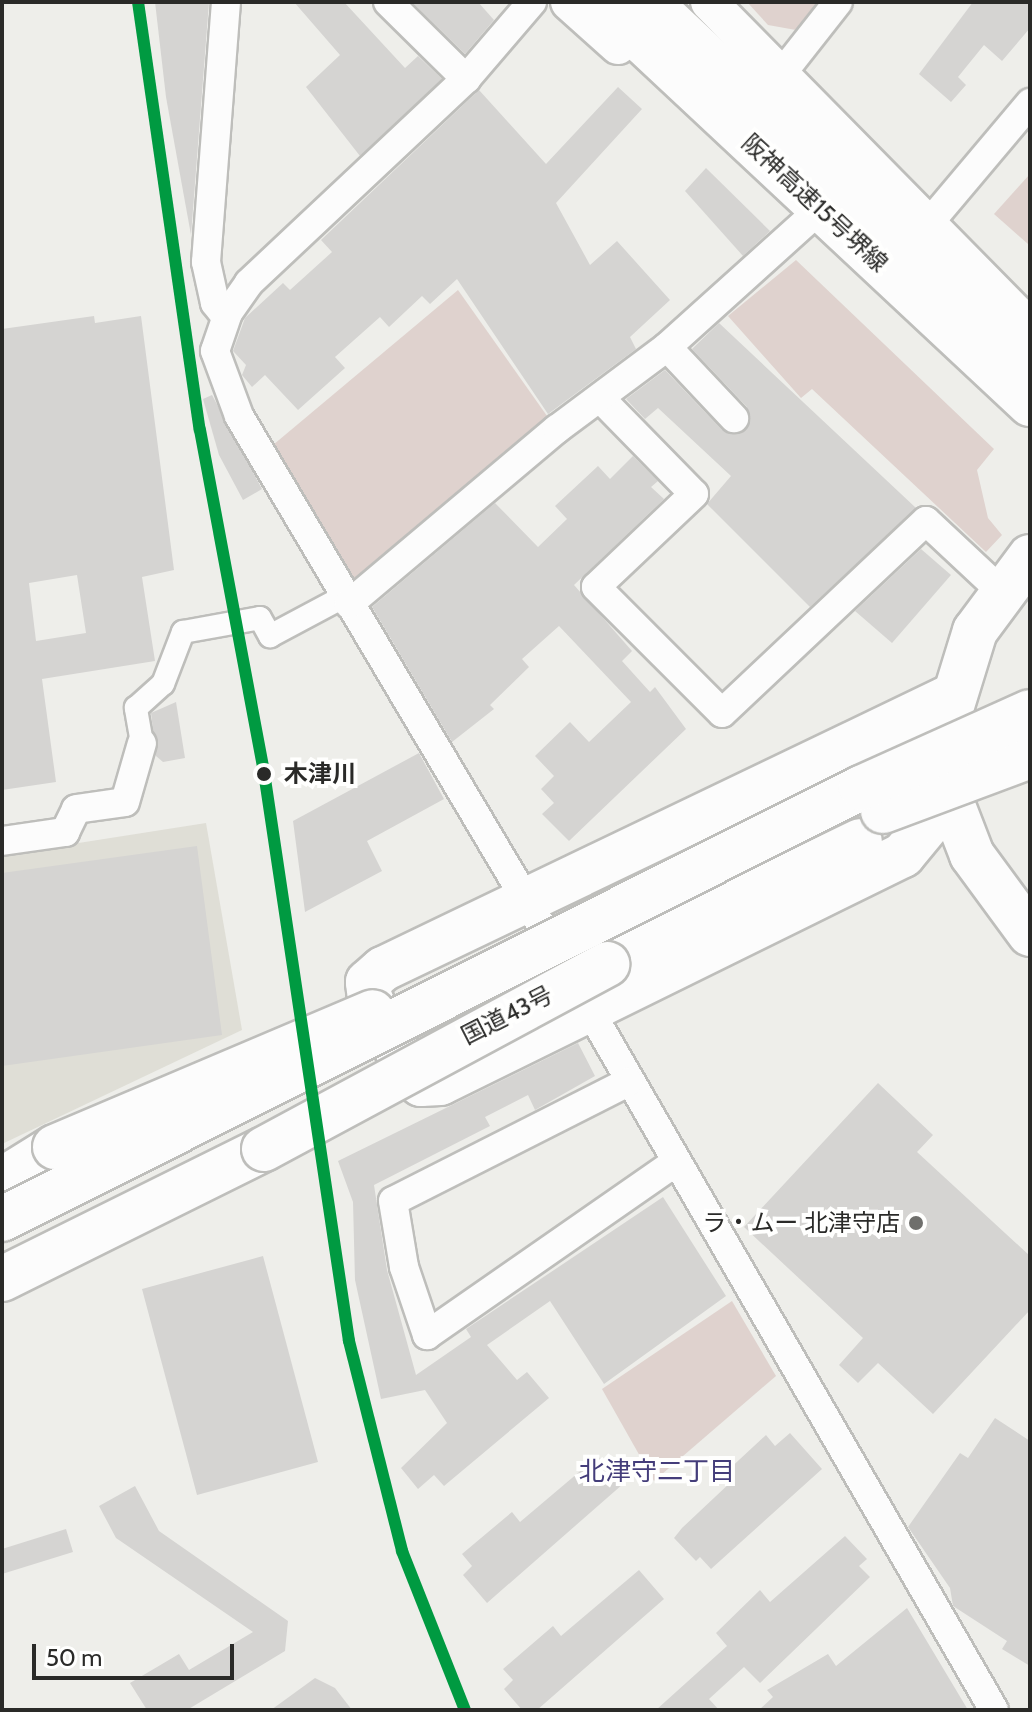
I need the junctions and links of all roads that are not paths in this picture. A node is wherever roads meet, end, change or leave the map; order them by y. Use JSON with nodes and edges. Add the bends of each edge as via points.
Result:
{"nodes":[{"id":1,"x":226,"y":2,"type":"edge"},
{"id":2,"x":388,"y":2,"type":"edge"},
{"id":3,"x":532,"y":2,"type":"edge"},
{"id":4,"x":569,"y":2,"type":"edge"},
{"id":5,"x":600,"y":2,"type":"edge"},
{"id":6,"x":649,"y":2,"type":"edge"},
{"id":7,"x":709,"y":2,"type":"edge"},
{"id":8,"x":838,"y":2,"type":"edge"},
{"id":9,"x":779,"y":77,"type":"junction"},
{"id":10,"x":466,"y":79,"type":"junction"},
{"id":11,"x":1030,"y":103,"type":"edge"},
{"id":12,"x":807,"y":221,"type":"junction"},
{"id":13,"x":929,"y":223,"type":"junction"},
{"id":14,"x":226,"y":317,"type":"junction"},
{"id":15,"x":1030,"y":327,"type":"edge"},
{"id":16,"x":667,"y":347,"type":"junction"},
{"id":17,"x":1030,"y":359,"type":"edge"},
{"id":18,"x":600,"y":398,"type":"junction"},
{"id":19,"x":1030,"y":404,"type":"edge"},
{"id":20,"x":734,"y":418,"type":"dead end"},
{"id":21,"x":1030,"y":427,"type":"edge"},
{"id":22,"x":1030,"y":557,"type":"edge"},
{"id":23,"x":1002,"y":592,"type":"junction"},
{"id":24,"x":347,"y":600,"type":"junction"},
{"id":25,"x":1030,"y":697,"type":"edge"},
{"id":26,"x":1030,"y":712,"type":"edge"},
{"id":27,"x":946,"y":718,"type":"junction"},
{"id":28,"x":142,"y":743,"type":"joint"},
{"id":29,"x":1030,"y":759,"type":"edge"},
{"id":30,"x":950,"y":798,"type":"junction"},
{"id":31,"x":2,"y":841,"type":"edge"},
{"id":32,"x":529,"y":903,"type":"junction"},
{"id":33,"x":1030,"y":934,"type":"edge"},
{"id":34,"x":589,"y":1009,"type":"junction"},
{"id":35,"x":628,"y":1082,"type":"junction"},
{"id":36,"x":55,"y":1147,"type":"junction"},
{"id":37,"x":264,"y":1149,"type":"junction"},
{"id":38,"x":676,"y":1162,"type":"junction"},
{"id":39,"x":2,"y":1168,"type":"edge"},
{"id":40,"x":2,"y":1180,"type":"edge"},
{"id":41,"x":2,"y":1219,"type":"edge"},
{"id":42,"x":2,"y":1246,"type":"edge"},
{"id":43,"x":2,"y":1279,"type":"edge"},
{"id":44,"x":2,"y":1303,"type":"edge"},
{"id":45,"x":994,"y":1710,"type":"edge"}],
"edges":[{"from":1,"to":14,"type":"street","via":[[206,262],[215,303]]},
{"from":2,"to":10,"type":"street"},
{"from":3,"to":10,"type":"street"},
{"from":4,"to":12,"type":"street"},
{"from":5,"to":19,"type":"main road","name":"阪神高速15号堺線"},
{"from":6,"to":17,"type":"main road","name":"阪神高速15号堺線"},
{"from":7,"to":9,"type":"street"},
{"from":8,"to":9,"type":"street"},
{"from":9,"to":13,"type":"street"},
{"from":10,"to":14,"type":"street","via":[[249,283]]},
{"from":11,"to":13,"type":"street"},
{"from":12,"to":16,"type":"street"},
{"from":12,"to":21,"type":"street"},
{"from":13,"to":15,"type":"street"},
{"from":14,"to":24,"type":"street","via":[[215,351],[239,416]]},
{"from":16,"to":18,"type":"street"},
{"from":16,"to":20,"type":"street"},
{"from":18,"to":23,"type":"street","via":[[694,494],[596,587],[722,713],[926,521]]},
{"from":18,"to":24,"type":"street"},
{"from":22,"to":23,"type":"main road"},
{"from":23,"to":27,"type":"main road","via":[[975,631]]},
{"from":24,"to":28,"type":"street","via":[[270,636],[260,618],[183,632],[163,684],[136,708]]},
{"from":24,"to":32,"type":"street","via":[[440,764]]},
{"from":25,"to":27,"type":"main road"},
{"from":26,"to":41,"type":"main road","bridge":true,"via":[[861,788]]},
{"from":27,"to":30,"type":"main road"},
{"from":27,"to":32,"type":"main road"},
{"from":27,"to":36,"type":"main road","bridge":true,"via":[[581,913],[382,1008]]},
{"from":28,"to":31,"type":"street","via":[[125,802],[76,809],[65,832]]},
{"from":29,"to":30,"type":"main road","name":"国道43号"},
{"from":29,"to":42,"type":"main road","bridge":true,"via":[[932,788],[854,824]]},
{"from":30,"to":33,"type":"main road","via":[[980,871]]},
{"from":30,"to":34,"type":"main road","via":[[903,855]]},
{"from":30,"to":37,"type":"main road","name":"国道43号","bridge":true,"via":[[607,964]]},
{"from":32,"to":34,"type":"street"},
{"from":32,"to":34,"type":"main road","via":[[374,974],[370,999],[408,1071],[421,1084],[440,1083]]},
{"from":34,"to":35,"type":"street"},
{"from":35,"to":38,"type":"street"},
{"from":35,"to":38,"type":"street","via":[[393,1201],[404,1267],[427,1335]]},
{"from":36,"to":39,"type":"main road"},
{"from":36,"to":40,"type":"main road"},
{"from":37,"to":43,"type":"main road"},
{"from":37,"to":44,"type":"main road","name":"国道43号"},
{"from":38,"to":45,"type":"street"}]}
